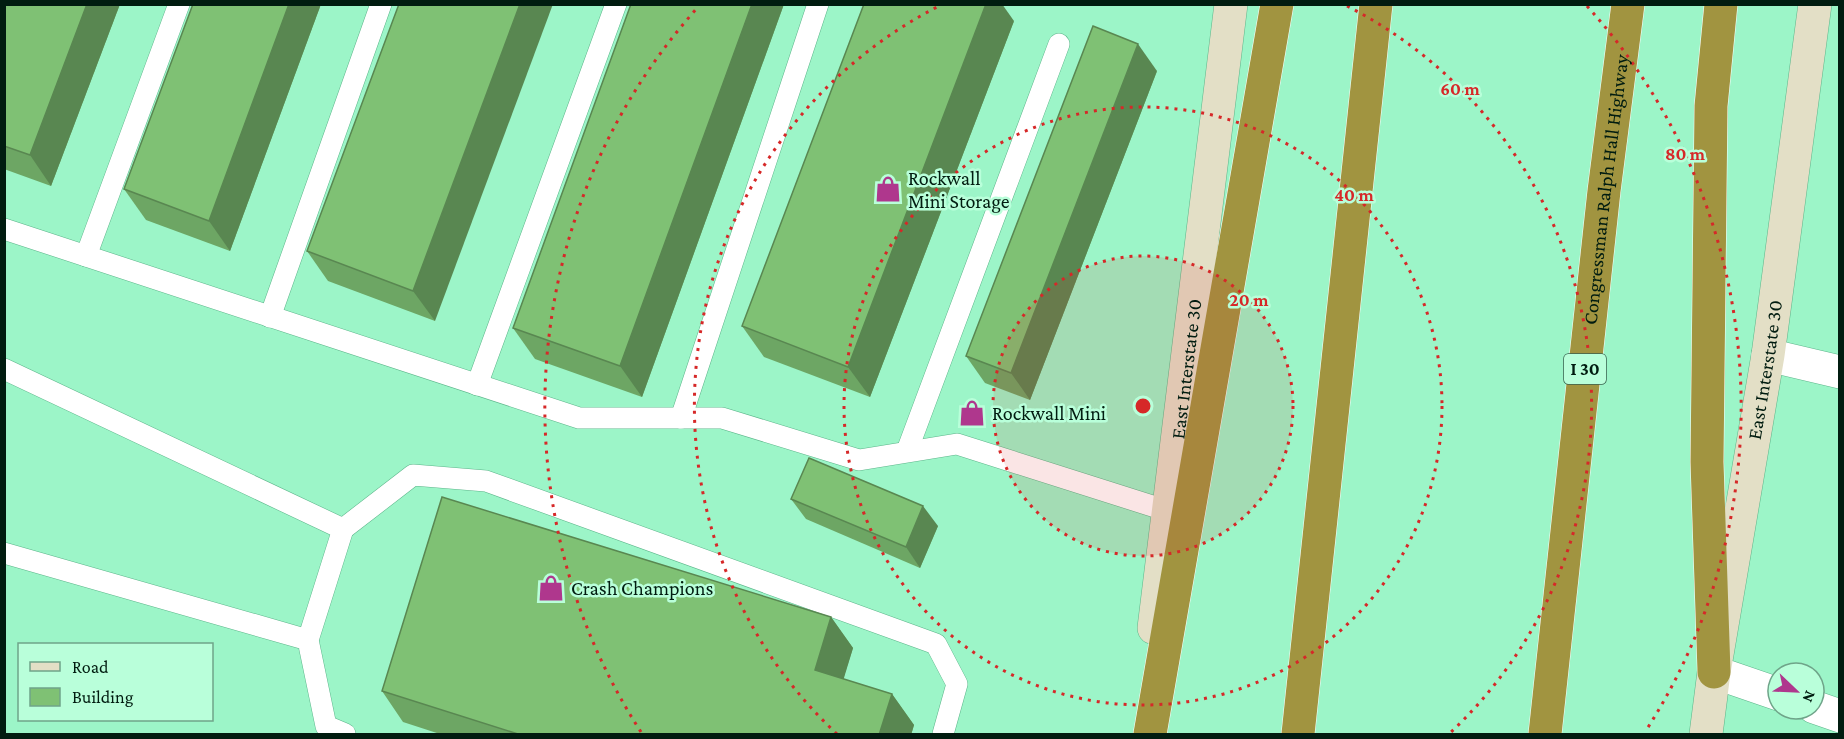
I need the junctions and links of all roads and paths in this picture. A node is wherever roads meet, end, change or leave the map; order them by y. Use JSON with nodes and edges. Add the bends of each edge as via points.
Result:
{"nodes":[{"id":1,"x":179,"y":4,"type":"edge"},
{"id":2,"x":381,"y":4,"type":"edge"},
{"id":3,"x":616,"y":4,"type":"edge"},
{"id":4,"x":818,"y":4,"type":"edge"},
{"id":5,"x":1231,"y":4,"type":"edge"},
{"id":6,"x":1277,"y":4,"type":"edge"},
{"id":7,"x":1376,"y":4,"type":"edge"},
{"id":8,"x":1628,"y":4,"type":"edge"},
{"id":9,"x":1721,"y":4,"type":"edge"},
{"id":10,"x":1815,"y":4,"type":"edge"},
{"id":11,"x":1059,"y":44,"type":"dead end"},
{"id":12,"x":4,"y":230,"type":"edge"},
{"id":13,"x":86,"y":256,"type":"junction"},
{"id":14,"x":270,"y":317,"type":"junction"},
{"id":15,"x":1768,"y":355,"type":"junction"},
{"id":16,"x":4,"y":369,"type":"edge"},
{"id":17,"x":1839,"y":372,"type":"edge"},
{"id":18,"x":477,"y":385,"type":"junction"},
{"id":19,"x":681,"y":418,"type":"junction"},
{"id":20,"x":907,"y":451,"type":"junction"},
{"id":21,"x":1168,"y":511,"type":"junction"},
{"id":22,"x":343,"y":529,"type":"junction"},
{"id":23,"x":4,"y":553,"type":"edge"},
{"id":24,"x":308,"y":640,"type":"junction"},
{"id":25,"x":1714,"y":672,"type":"junction"},
{"id":26,"x":1766,"y":690,"type":"edge"},
{"id":27,"x":345,"y":735,"type":"edge"},
{"id":28,"x":943,"y":735,"type":"edge"},
{"id":29,"x":1141,"y":735,"type":"edge"},
{"id":30,"x":1150,"y":735,"type":"edge"},
{"id":31,"x":1298,"y":735,"type":"edge"},
{"id":32,"x":1545,"y":735,"type":"edge"},
{"id":33,"x":1706,"y":735,"type":"edge"}],
"edges":[{"from":1,"to":13,"type":"lane"},
{"from":2,"to":14,"type":"lane"},
{"from":3,"to":18,"type":"lane"},
{"from":4,"to":19,"type":"lane"},
{"from":5,"to":21,"type":"main road","name":"East Interstate 30"},
{"from":6,"to":30,"type":"highway"},
{"from":7,"to":31,"type":"highway"},
{"from":8,"to":32,"type":"highway","name":"Congressman Ralph Hall Highway","number":"I 30"},
{"from":9,"to":25,"type":"highway","via":[[1711,106],[1707,462]]},
{"from":10,"to":15,"type":"main road","name":"East Interstate 30"},
{"from":11,"to":20,"type":"lane"},
{"from":12,"to":13,"type":"lane"},
{"from":13,"to":14,"type":"lane"},
{"from":14,"to":18,"type":"lane"},
{"from":15,"to":17,"type":"street"},
{"from":15,"to":25,"type":"main road","name":"East Interstate 30"},
{"from":16,"to":22,"type":"lane"},
{"from":18,"to":19,"type":"lane","via":[[579,418]]},
{"from":19,"to":20,"type":"lane","via":[[723,418],[859,460]]},
{"from":20,"to":21,"type":"lane","via":[[957,444]]},
{"from":21,"to":29,"type":"main road","name":"East Interstate 30"},
{"from":22,"to":24,"type":"lane"},
{"from":22,"to":28,"type":"lane","via":[[414,475],[486,481],[936,644],[957,684]]},
{"from":23,"to":24,"type":"lane"},
{"from":24,"to":27,"type":"lane","via":[[326,726]]},
{"from":25,"to":26,"type":"street"},
{"from":25,"to":33,"type":"main road","name":"East Interstate 30"}]}
